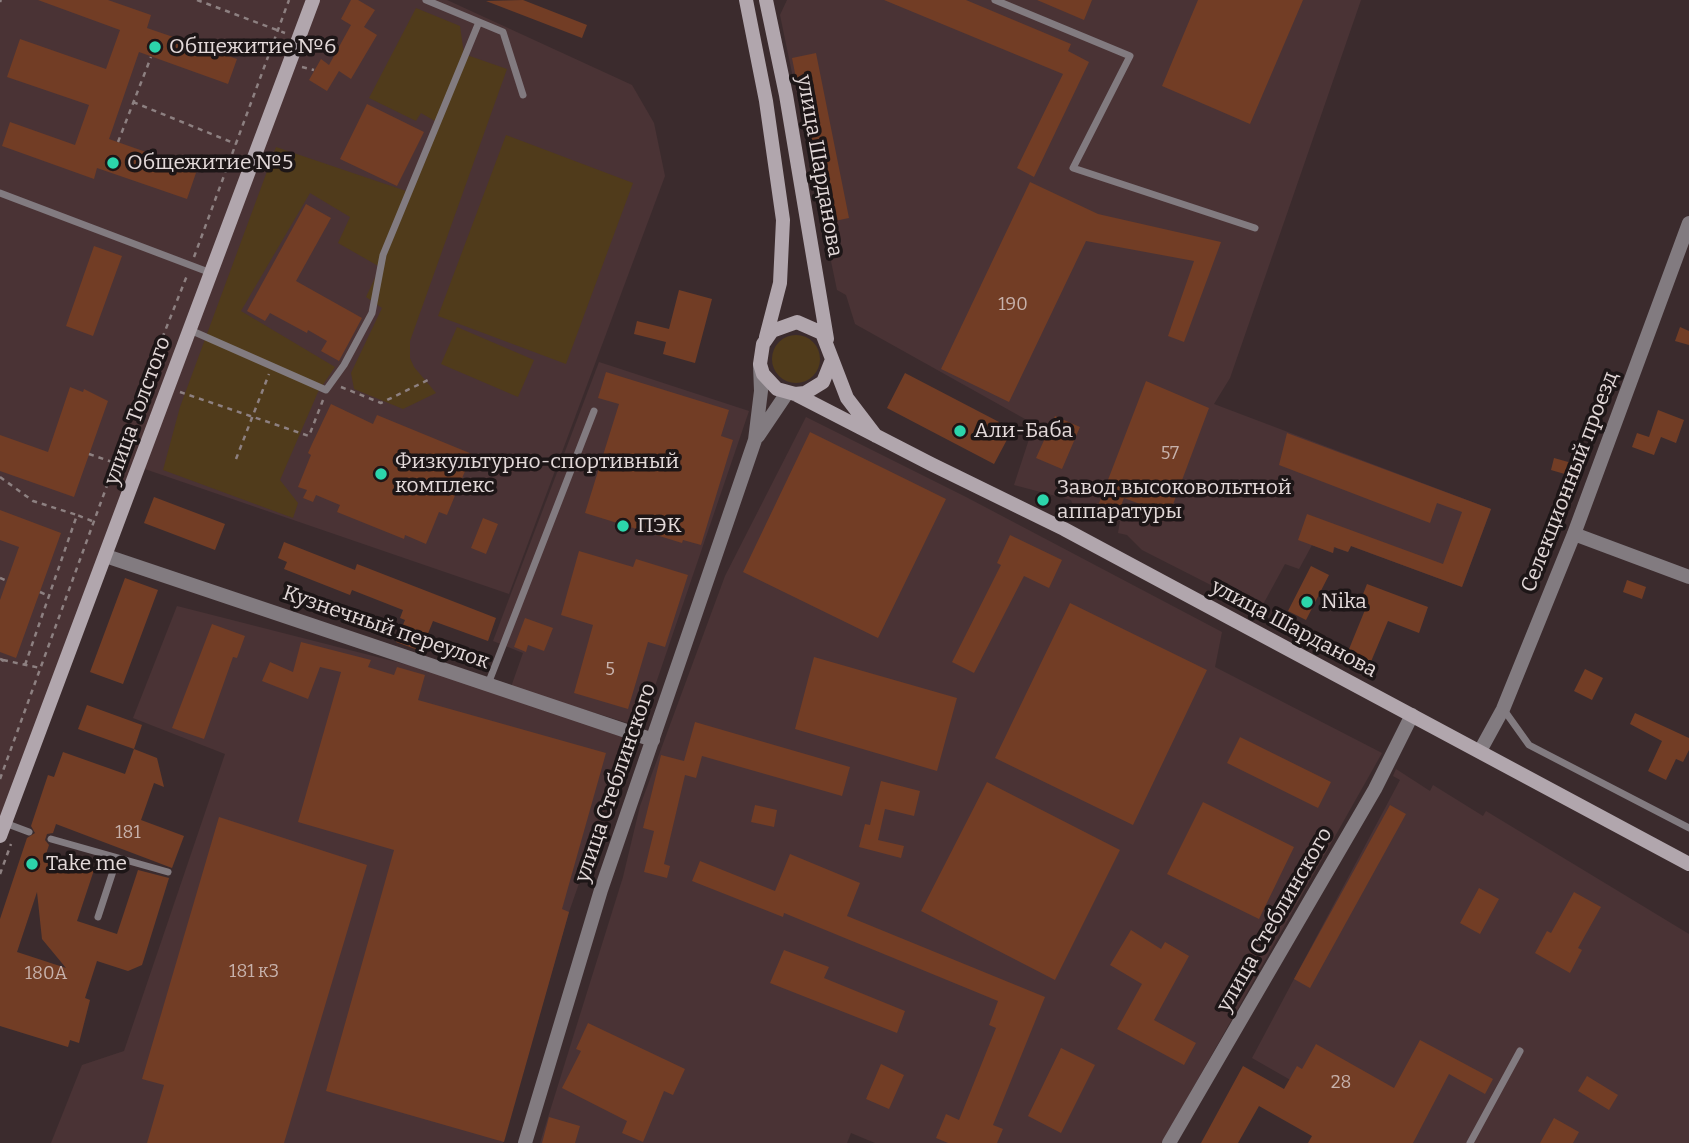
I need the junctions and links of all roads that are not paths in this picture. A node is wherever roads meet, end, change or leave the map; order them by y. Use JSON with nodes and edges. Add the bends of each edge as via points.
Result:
{"nodes":[{"id":1,"x":313,"y":0,"type":"edge"},
{"id":2,"x":426,"y":0,"type":"edge"},
{"id":3,"x":746,"y":0,"type":"edge"},
{"id":4,"x":766,"y":0,"type":"edge"},
{"id":5,"x":995,"y":0,"type":"edge"},
{"id":6,"x":478,"y":22,"type":"junction"},
{"id":7,"x":523,"y":95,"type":"dead end"},
{"id":8,"x":0,"y":193,"type":"edge"},
{"id":9,"x":1689,"y":223,"type":"edge"},
{"id":10,"x":1255,"y":228,"type":"dead end"},
{"id":11,"x":211,"y":273,"type":"junction"},
{"id":12,"x":190,"y":330,"type":"junction"},
{"id":13,"x":766,"y":338,"type":"junction"},
{"id":14,"x":827,"y":341,"type":"junction"},
{"id":15,"x":831,"y":362,"type":"junction"},
{"id":16,"x":760,"y":364,"type":"junction"},
{"id":17,"x":791,"y":394,"type":"junction"},
{"id":18,"x":594,"y":411,"type":"dead end"},
{"id":19,"x":876,"y":436,"type":"junction"},
{"id":20,"x":755,"y":440,"type":"junction"},
{"id":21,"x":1574,"y":534,"type":"junction"},
{"id":22,"x":106,"y":556,"type":"junction"},
{"id":23,"x":1689,"y":577,"type":"edge"},
{"id":24,"x":488,"y":685,"type":"junction"},
{"id":25,"x":1503,"y":709,"type":"junction"},
{"id":26,"x":1412,"y":715,"type":"junction"},
{"id":27,"x":653,"y":740,"type":"junction"},
{"id":28,"x":1480,"y":751,"type":"junction"},
{"id":29,"x":1689,"y":828,"type":"edge"},
{"id":30,"x":2,"y":829,"type":"edge"},
{"id":31,"x":29,"y":832,"type":"dead end"},
{"id":32,"x":51,"y":839,"type":"dead end"},
{"id":33,"x":117,"y":859,"type":"junction"},
{"id":34,"x":1689,"y":864,"type":"edge"},
{"id":35,"x":168,"y":872,"type":"dead end"},
{"id":36,"x":98,"y":917,"type":"dead end"},
{"id":37,"x":1520,"y":1051,"type":"dead end"},
{"id":38,"x":525,"y":1143,"type":"edge"},
{"id":39,"x":1169,"y":1143,"type":"edge"},
{"id":40,"x":1470,"y":1143,"type":"edge"}],
"edges":[{"from":1,"to":11,"type":"main road","name":"улица Толстого"},
{"from":2,"to":6,"type":"lane"},
{"from":3,"to":13,"type":"main road","name":"улица Шарданова","via":[[783,220],[780,283]]},
{"from":4,"to":14,"type":"main road","name":"улица Шарданова"},
{"from":5,"to":10,"type":"lane","via":[[1130,56],[1073,168]]},
{"from":6,"to":7,"type":"lane","via":[[503,32]]},
{"from":6,"to":12,"type":"lane","via":[[383,255],[372,313],[326,390]]},
{"from":8,"to":11,"type":"lane"},
{"from":9,"to":21,"type":"street","name":"Селекционный проезд"},
{"from":11,"to":12,"type":"main road","name":"улица Толстого"},
{"from":12,"to":22,"type":"main road","name":"улица Толстого"},
{"from":13,"to":14,"type":"main road","via":[[779,326],[797,322],[815,328]]},
{"from":13,"to":16,"type":"main road"},
{"from":14,"to":15,"type":"main road"},
{"from":15,"to":17,"type":"main road","via":[[823,382],[805,393]]},
{"from":15,"to":19,"type":"main road","via":[[847,398]]},
{"from":16,"to":17,"type":"main road","via":[[769,383]]},
{"from":16,"to":20,"type":"street"},
{"from":17,"to":19,"type":"main road","name":"улица Шарданова"},
{"from":17,"to":20,"type":"street"},
{"from":18,"to":24,"type":"lane"},
{"from":19,"to":26,"type":"main road","name":"улица Шарданова","via":[[1064,529]]},
{"from":20,"to":27,"type":"street","name":"улица Стеблинского"},
{"from":21,"to":23,"type":"street"},
{"from":21,"to":25,"type":"street","name":"Селекционный проезд"},
{"from":22,"to":24,"type":"street","name":"Кузнечный переулок"},
{"from":22,"to":30,"type":"main road","name":"улица Толстого"},
{"from":24,"to":27,"type":"street","name":"Кузнечный переулок"},
{"from":25,"to":28,"type":"street","name":"Селекционный проезд"},
{"from":25,"to":29,"type":"lane","via":[[1529,745]]},
{"from":26,"to":28,"type":"main road","name":"улица Шарданова"},
{"from":26,"to":39,"type":"street","name":"улица Стеблинского","via":[[1375,789]]},
{"from":27,"to":38,"type":"street","name":"улица Стеблинского","via":[[601,890]]},
{"from":28,"to":34,"type":"main road","name":"улица Шарданова"},
{"from":30,"to":31,"type":"lane"},
{"from":32,"to":33,"type":"lane"},
{"from":33,"to":35,"type":"lane"},
{"from":33,"to":36,"type":"lane"},
{"from":37,"to":40,"type":"lane"}]}
